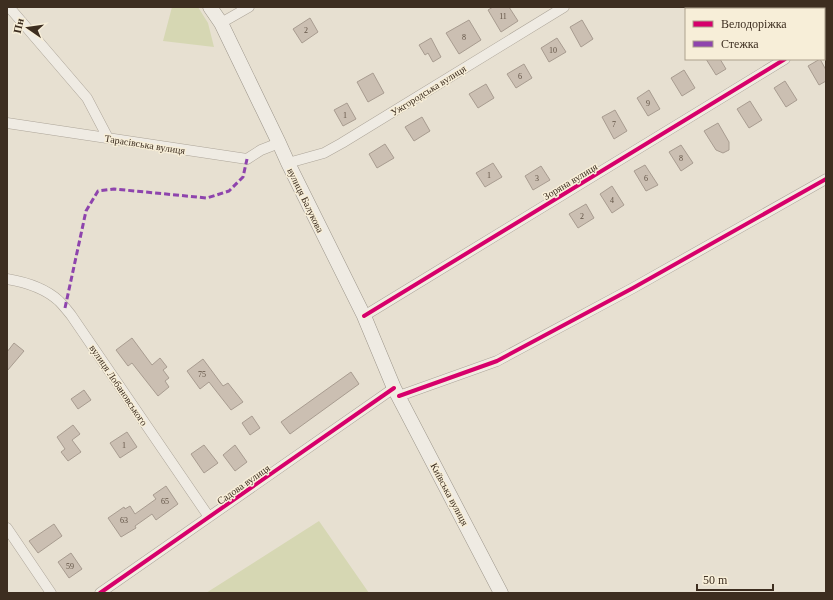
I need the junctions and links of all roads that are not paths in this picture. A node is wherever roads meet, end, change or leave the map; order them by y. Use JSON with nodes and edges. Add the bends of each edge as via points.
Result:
{"nodes":[{"id":1,"x":9,"y":7,"type":"edge"},
{"id":2,"x":210,"y":7,"type":"edge"},
{"id":3,"x":249,"y":7,"type":"edge"},
{"id":4,"x":564,"y":7,"type":"edge"},
{"id":5,"x":221,"y":24,"type":"junction"},
{"id":6,"x":784,"y":60,"type":"edge"},
{"id":7,"x":7,"y":123,"type":"edge"},
{"id":8,"x":108,"y":138,"type":"junction"},
{"id":9,"x":279,"y":143,"type":"junction"},
{"id":10,"x":288,"y":164,"type":"junction"},
{"id":11,"x":826,"y":179,"type":"edge"},
{"id":12,"x":7,"y":279,"type":"edge"},
{"id":13,"x":364,"y":316,"type":"junction"},
{"id":14,"x":396,"y":392,"type":"junction"},
{"id":15,"x":209,"y":518,"type":"junction"},
{"id":16,"x":7,"y":528,"type":"edge"},
{"id":17,"x":51,"y":593,"type":"edge"},
{"id":18,"x":100,"y":593,"type":"edge"},
{"id":19,"x":501,"y":593,"type":"edge"}],
"edges":[{"from":1,"to":8,"type":"street","via":[[87,98]]},
{"from":2,"to":5,"type":"main road","name":"вулиця Балукова"},
{"from":3,"to":5,"type":"street"},
{"from":4,"to":10,"type":"street","name":"Ужгородська вулиця","via":[[342,143],[324,153]]},
{"from":5,"to":9,"type":"main road","name":"вулиця Балукова"},
{"from":6,"to":13,"type":"street","name":"Зоряна вулиця"},
{"from":7,"to":8,"type":"street","name":"Тарасівська вулиця"},
{"from":8,"to":9,"type":"street","name":"Тарасівська вулиця","via":[[247,159]]},
{"from":9,"to":10,"type":"main road","name":"вулиця Балукова"},
{"from":10,"to":13,"type":"main road","name":"вулиця Балукова"},
{"from":11,"to":14,"type":"street","name":"Садова вулиця","via":[[497,361]]},
{"from":12,"to":15,"type":"street","name":"вулиця Лобановського","via":[[32,285],[59,300]]},
{"from":13,"to":14,"type":"main road","name":"вулиця Балукова"},
{"from":14,"to":15,"type":"street","name":"Садова вулиця"},
{"from":14,"to":19,"type":"main road","name":"Київська вулиця"},
{"from":15,"to":18,"type":"street","name":"Садова вулиця"},
{"from":16,"to":17,"type":"street"}]}
